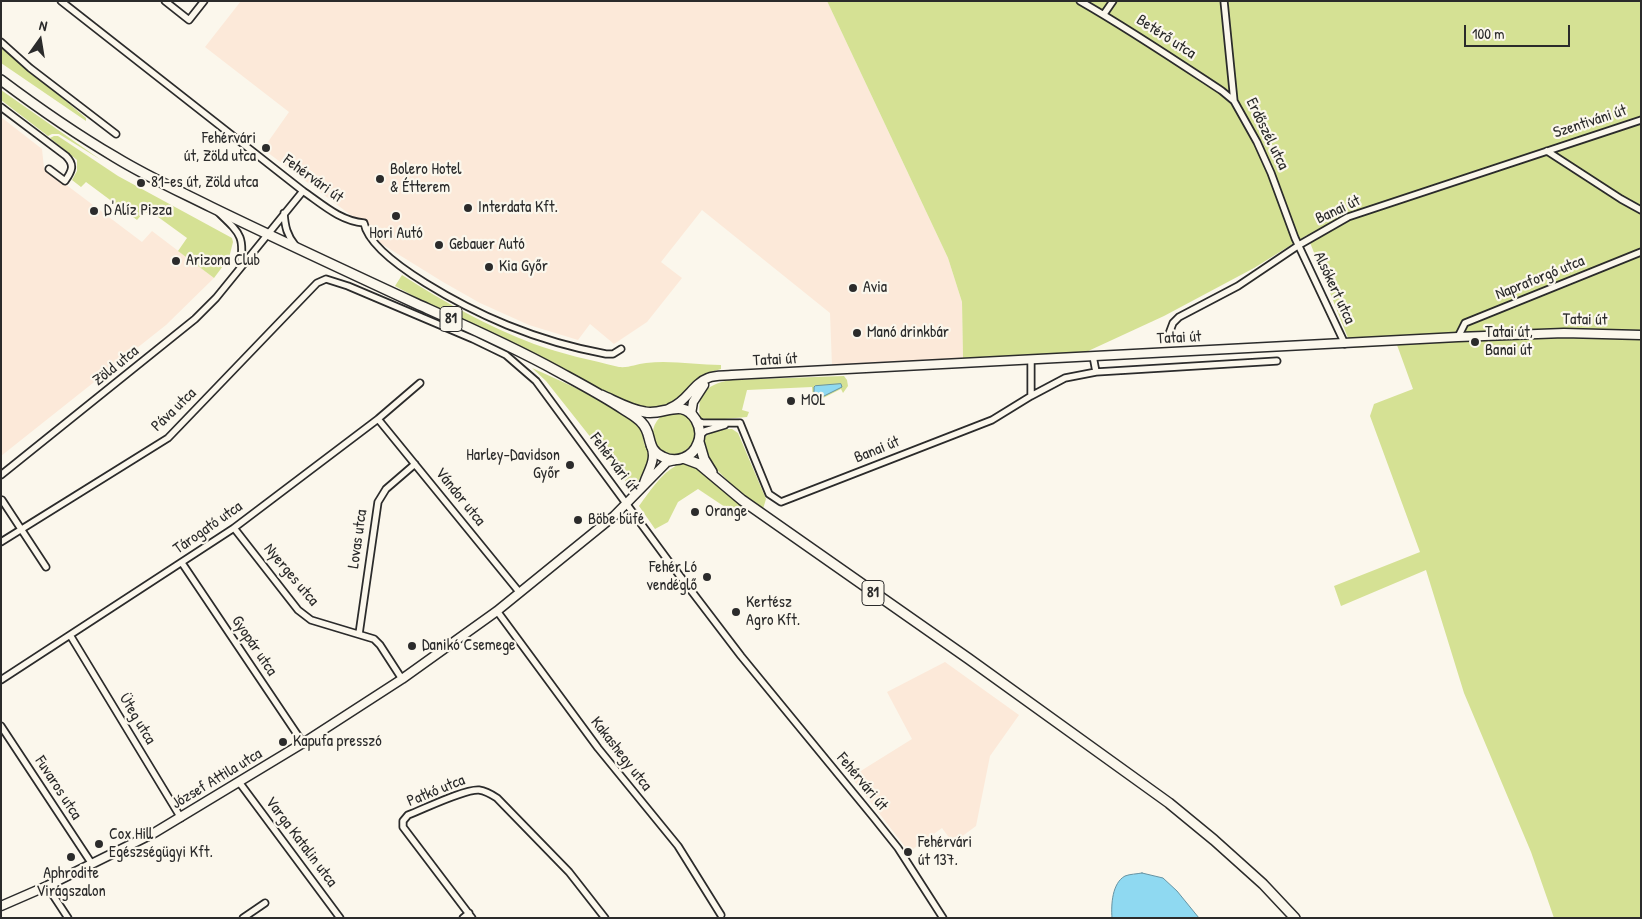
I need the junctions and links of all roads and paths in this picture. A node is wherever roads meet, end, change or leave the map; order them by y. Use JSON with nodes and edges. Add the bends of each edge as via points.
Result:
{"nodes":[{"id":1,"x":61,"y":1,"type":"edge"},
{"id":2,"x":165,"y":1,"type":"edge"},
{"id":3,"x":204,"y":1,"type":"edge"},
{"id":4,"x":1080,"y":1,"type":"edge"},
{"id":5,"x":1113,"y":1,"type":"edge"},
{"id":6,"x":1224,"y":1,"type":"edge"},
{"id":7,"x":1104,"y":14,"type":"junction"},
{"id":8,"x":1,"y":42,"type":"edge"},
{"id":9,"x":1,"y":80,"type":"edge"},
{"id":10,"x":1234,"y":101,"type":"junction"},
{"id":11,"x":1,"y":107,"type":"edge"},
{"id":12,"x":1641,"y":120,"type":"edge"},
{"id":13,"x":116,"y":134,"type":"dead end"},
{"id":14,"x":1547,"y":151,"type":"junction"},
{"id":15,"x":49,"y":169,"type":"dead end"},
{"id":16,"x":303,"y":191,"type":"junction"},
{"id":17,"x":212,"y":207,"type":"junction"},
{"id":18,"x":1641,"y":210,"type":"edge"},
{"id":19,"x":284,"y":213,"type":"junction"},
{"id":20,"x":267,"y":234,"type":"junction"},
{"id":21,"x":1299,"y":245,"type":"junction"},
{"id":22,"x":298,"y":249,"type":"junction"},
{"id":23,"x":1641,"y":252,"type":"edge"},
{"id":24,"x":239,"y":270,"type":"junction"},
{"id":25,"x":322,"y":280,"type":"joint"},
{"id":26,"x":1641,"y":335,"type":"edge"},
{"id":27,"x":1458,"y":337,"type":"junction"},
{"id":28,"x":1167,"y":339,"type":"dead end"},
{"id":29,"x":1345,"y":344,"type":"junction"},
{"id":30,"x":621,"y":349,"type":"dead end"},
{"id":31,"x":1093,"y":356,"type":"junction"},
{"id":32,"x":1030,"y":360,"type":"junction"},
{"id":33,"x":1277,"y":361,"type":"dead end"},
{"id":34,"x":1096,"y":372,"type":"junction"},
{"id":35,"x":719,"y":377,"type":"junction"},
{"id":36,"x":420,"y":383,"type":"dead end"},
{"id":37,"x":601,"y":395,"type":"junction"},
{"id":38,"x":1031,"y":396,"type":"junction"},
{"id":39,"x":664,"y":410,"type":"junction"},
{"id":40,"x":694,"y":417,"type":"junction"},
{"id":41,"x":378,"y":419,"type":"junction"},
{"id":42,"x":740,"y":423,"type":"junction"},
{"id":43,"x":699,"y":439,"type":"junction"},
{"id":44,"x":649,"y":441,"type":"junction"},
{"id":45,"x":679,"y":459,"type":"junction"},
{"id":46,"x":415,"y":464,"type":"junction"},
{"id":47,"x":1,"y":475,"type":"edge"},
{"id":48,"x":715,"y":476,"type":"junction"},
{"id":49,"x":644,"y":485,"type":"junction"},
{"id":50,"x":2,"y":500,"type":"edge"},
{"id":51,"x":627,"y":503,"type":"junction"},
{"id":52,"x":234,"y":528,"type":"junction"},
{"id":53,"x":22,"y":530,"type":"junction"},
{"id":54,"x":1,"y":542,"type":"edge"},
{"id":55,"x":182,"y":563,"type":"junction"},
{"id":56,"x":46,"y":567,"type":"dead end"},
{"id":57,"x":520,"y":593,"type":"junction"},
{"id":58,"x":497,"y":611,"type":"junction"},
{"id":59,"x":359,"y":634,"type":"junction"},
{"id":60,"x":70,"y":635,"type":"junction"},
{"id":61,"x":1,"y":680,"type":"edge"},
{"id":62,"x":402,"y":680,"type":"junction"},
{"id":63,"x":1,"y":726,"type":"edge"},
{"id":64,"x":303,"y":743,"type":"junction"},
{"id":65,"x":239,"y":782,"type":"junction"},
{"id":66,"x":181,"y":818,"type":"junction"},
{"id":67,"x":92,"y":864,"type":"junction"},
{"id":68,"x":48,"y":886,"type":"junction"},
{"id":69,"x":265,"y":903,"type":"dead end"},
{"id":70,"x":1,"y":906,"type":"edge"},
{"id":71,"x":721,"y":915,"type":"dead end"},
{"id":72,"x":470,"y":916,"type":"edge"},
{"id":73,"x":68,"y":918,"type":"edge"},
{"id":74,"x":243,"y":918,"type":"edge"},
{"id":75,"x":340,"y":918,"type":"edge"},
{"id":76,"x":463,"y":918,"type":"edge"},
{"id":77,"x":605,"y":918,"type":"edge"},
{"id":78,"x":942,"y":918,"type":"edge"},
{"id":79,"x":1295,"y":918,"type":"edge"}],
"edges":[{"from":1,"to":16,"type":"street","name":"Fehérvári út"},
{"from":2,"to":3,"type":"street","via":[[189,20]]},
{"from":4,"to":7,"type":"street","name":"Betérő utca"},
{"from":5,"to":7,"type":"street"},
{"from":6,"to":10,"type":"street","name":"Erdőszél utca"},
{"from":7,"to":10,"type":"street","name":"Betérő utca"},
{"from":8,"to":13,"type":"street"},
{"from":9,"to":17,"type":"main road","number":"81","via":[[115,157]]},
{"from":10,"to":21,"type":"street","name":"Erdőszél utca","via":[[1261,150]]},
{"from":11,"to":15,"type":"street","via":[[66,156],[72,165],[65,181]]},
{"from":12,"to":14,"type":"street","name":"Szentiváni út"},
{"from":14,"to":18,"type":"street"},
{"from":14,"to":21,"type":"street","name":"Banai út","via":[[1348,217]]},
{"from":16,"to":19,"type":"street","name":"Zöld utca"},
{"from":16,"to":30,"type":"street","name":"Fehérvári út","via":[[340,217],[364,223],[372,241],[398,265],[467,306],[507,325],[564,345],[606,354]]},
{"from":17,"to":20,"type":"main road","number":"81"},
{"from":17,"to":24,"type":"street","via":[[242,240]]},
{"from":19,"to":20,"type":"street","name":"Zöld utca"},
{"from":19,"to":22,"type":"street","via":[[288,237]]},
{"from":20,"to":22,"type":"main road","number":"81"},
{"from":20,"to":24,"type":"street","name":"Zöld utca"},
{"from":21,"to":28,"type":"street","name":"Banai út","via":[[1238,286],[1179,318],[1173,323]]},
{"from":21,"to":29,"type":"street","name":"Alsókert utca"},
{"from":22,"to":37,"type":"main road","number":"81","via":[[505,344]]},
{"from":23,"to":27,"type":"street","name":"Napraforgó utca","via":[[1465,323]]},
{"from":24,"to":47,"type":"street","name":"Zöld utca","via":[[195,319]]},
{"from":25,"to":51,"type":"street","name":"Fehérvári út","via":[[348,286],[506,355],[536,381]]},
{"from":25,"to":53,"type":"street","name":"Páva utca","via":[[168,438]]},
{"from":26,"to":27,"type":"street","name":"Tatai út","via":[[1564,333]]},
{"from":27,"to":29,"type":"street","name":"Tatai út"},
{"from":29,"to":31,"type":"street","name":"Tatai út"},
{"from":31,"to":32,"type":"street","name":"Tatai út"},
{"from":31,"to":34,"type":"street"},
{"from":32,"to":35,"type":"street","name":"Tatai út"},
{"from":32,"to":38,"type":"street"},
{"from":33,"to":34,"type":"street","name":"Tatai út"},
{"from":34,"to":38,"type":"street","name":"Tatai út","via":[[1064,378]]},
{"from":35,"to":39,"type":"street","name":"Tatai út","via":[[706,380],[684,401]]},
{"from":35,"to":40,"type":"street","via":[[699,391],[693,402]]},
{"from":36,"to":41,"type":"street","name":"Tárogató utca"},
{"from":37,"to":39,"type":"main road","number":"81","via":[[640,411],[653,413]]},
{"from":37,"to":44,"type":"main road","number":"81","via":[[641,422]]},
{"from":38,"to":42,"type":"street","name":"Banai út","via":[[992,420],[781,502],[769,494]]},
{"from":39,"to":40,"type":"main road","number":"81","via":[[684,410]]},
{"from":39,"to":44,"type":"main road","via":[[650,422]]},
{"from":40,"to":42,"type":"street","via":[[704,423]]},
{"from":40,"to":43,"type":"main road","number":"81"},
{"from":41,"to":46,"type":"street","name":"Vándor utca"},
{"from":41,"to":52,"type":"street","name":"Tárogató utca"},
{"from":42,"to":43,"type":"street","via":[[710,429]]},
{"from":43,"to":45,"type":"main road","via":[[695,449]]},
{"from":43,"to":48,"type":"main road","number":"81","via":[[704,459]]},
{"from":44,"to":45,"type":"main road","number":"81","via":[[660,456]]},
{"from":44,"to":49,"type":"street","name":"József Attila utca","via":[[653,458]]},
{"from":45,"to":48,"type":"main road","number":"81","via":[[699,464]]},
{"from":45,"to":49,"type":"street","name":"József Attila utca","via":[[667,462]]},
{"from":46,"to":57,"type":"street","name":"Vándor utca"},
{"from":46,"to":59,"type":"street","name":"Lovas utca","via":[[386,489],[378,502]]},
{"from":48,"to":79,"type":"main road","number":"81","via":[[742,500],[1169,803],[1256,878]]},
{"from":49,"to":51,"type":"street","name":"József Attila utca"},
{"from":50,"to":53,"type":"street"},
{"from":51,"to":57,"type":"street","name":"József Attila utca"},
{"from":51,"to":78,"type":"street","name":"Fehérvári út","via":[[741,656],[886,833]]},
{"from":52,"to":55,"type":"street","name":"Tárogató utca"},
{"from":52,"to":59,"type":"street","name":"Nyerges utca","via":[[298,610],[311,620]]},
{"from":53,"to":54,"type":"street","name":"Páva utca"},
{"from":53,"to":56,"type":"street"},
{"from":55,"to":60,"type":"street","name":"Tárogató utca"},
{"from":55,"to":64,"type":"street","name":"Gyopár utca"},
{"from":57,"to":58,"type":"street","name":"József Attila utca"},
{"from":58,"to":62,"type":"street","name":"József Attila utca"},
{"from":58,"to":71,"type":"street","name":"Kakashegy utca","via":[[598,748],[678,846]]},
{"from":59,"to":62,"type":"street","name":"Nyerges utca","via":[[374,639],[380,645]]},
{"from":60,"to":61,"type":"street","name":"Tárogató utca"},
{"from":60,"to":66,"type":"street","name":"Üteg utca"},
{"from":62,"to":64,"type":"street","name":"József Attila utca"},
{"from":63,"to":67,"type":"street","name":"Fuvaros utca"},
{"from":64,"to":65,"type":"street","name":"József Attila utca"},
{"from":65,"to":66,"type":"street","name":"József Attila utca"},
{"from":65,"to":75,"type":"street","name":"Varga Katalin utca"},
{"from":66,"to":67,"type":"street","name":"József Attila utca"},
{"from":67,"to":68,"type":"street","name":"József Attila utca"},
{"from":68,"to":70,"type":"street","name":"József Attila utca"},
{"from":68,"to":73,"type":"street"},
{"from":69,"to":74,"type":"street"},
{"from":72,"to":76,"type":"street"},
{"from":72,"to":77,"type":"street","name":"Patkó utca","via":[[403,827],[403,820],[408,815],[478,790],[488,792],[503,805],[569,872]]}]}
